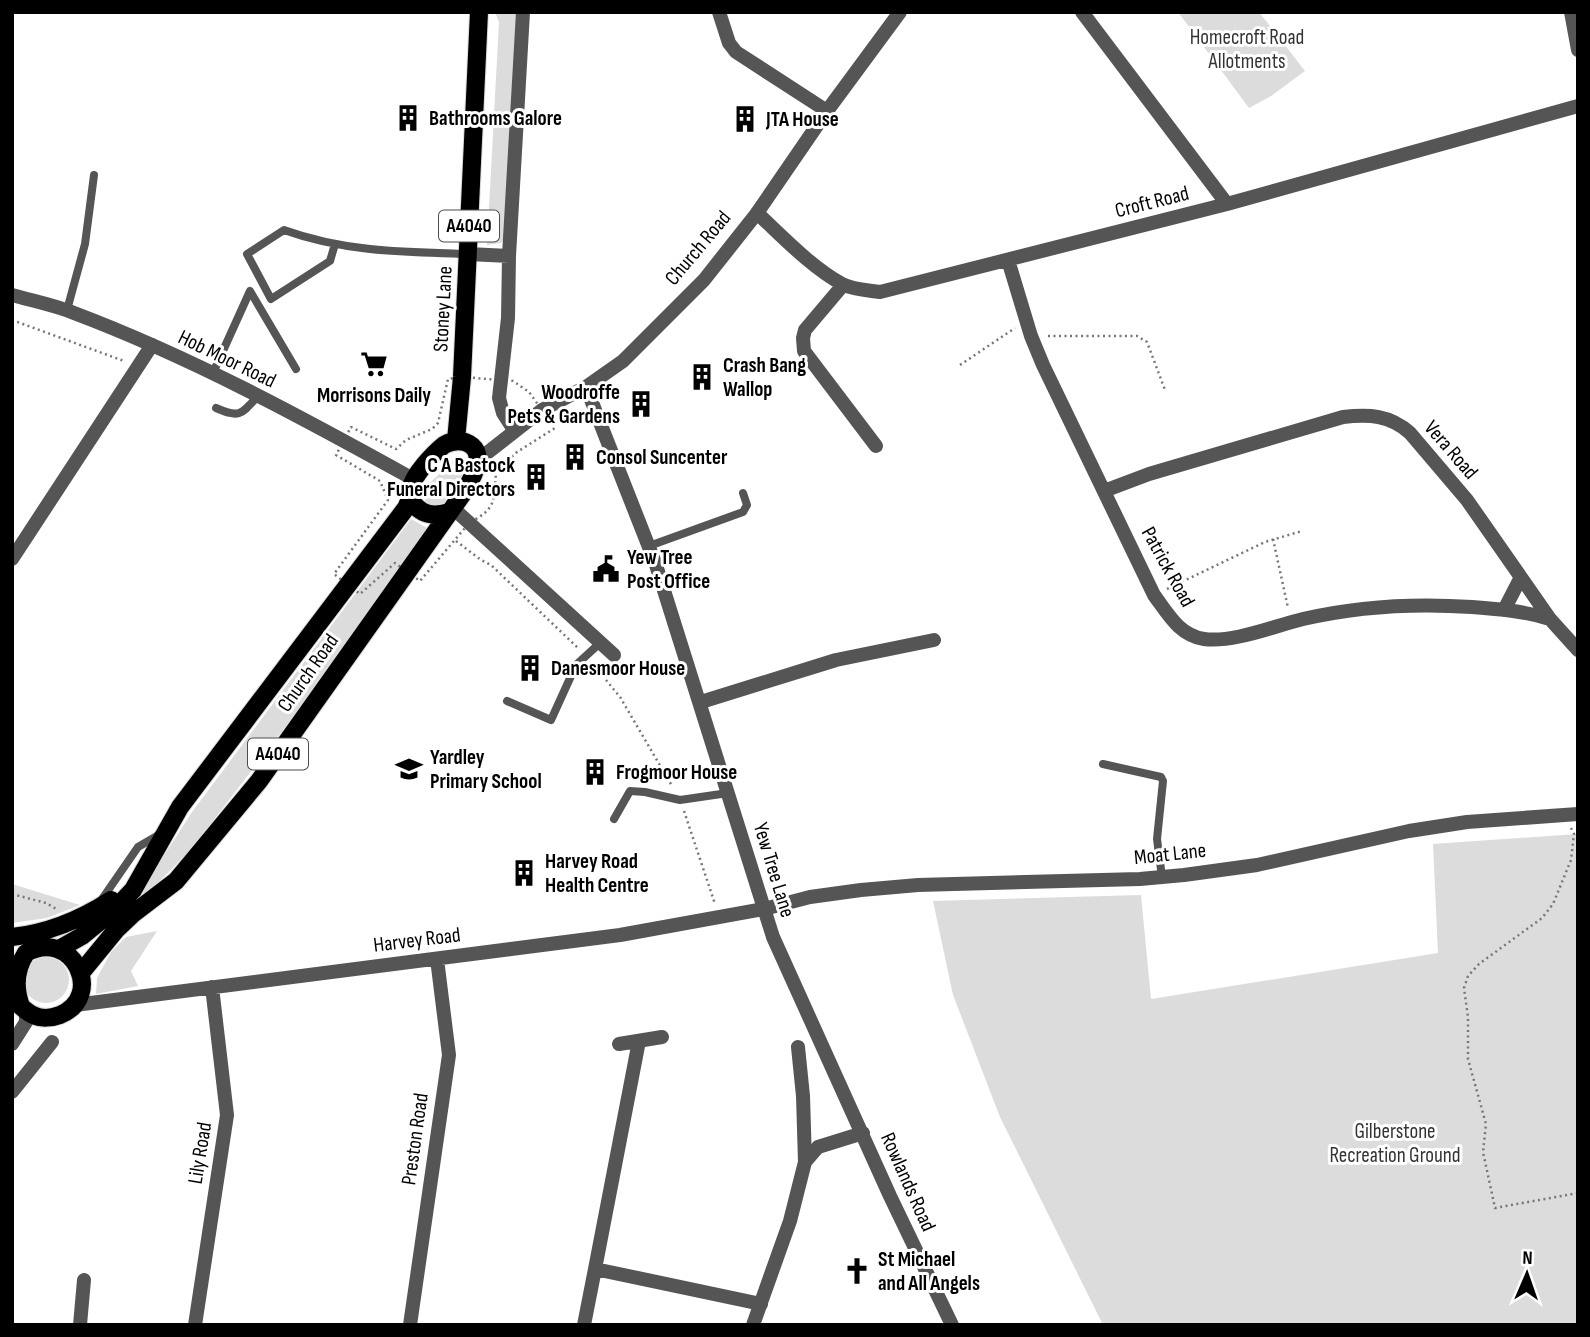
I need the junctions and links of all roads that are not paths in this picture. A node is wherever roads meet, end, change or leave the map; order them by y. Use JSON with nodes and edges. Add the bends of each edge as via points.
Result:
{"nodes":[{"id":1,"x":479,"y":12,"type":"edge"},
{"id":2,"x":523,"y":12,"type":"edge"},
{"id":3,"x":719,"y":12,"type":"edge"},
{"id":4,"x":900,"y":12,"type":"edge"},
{"id":5,"x":1082,"y":12,"type":"edge"},
{"id":6,"x":1571,"y":12,"type":"edge"},
{"id":7,"x":1578,"y":50,"type":"edge"},
{"id":8,"x":1578,"y":106,"type":"edge"},
{"id":9,"x":827,"y":111,"type":"junction"},
{"id":10,"x":94,"y":175,"type":"dead end"},
{"id":11,"x":1227,"y":204,"type":"junction"},
{"id":12,"x":757,"y":213,"type":"junction"},
{"id":13,"x":335,"y":244,"type":"junction"},
{"id":14,"x":468,"y":254,"type":"junction"},
{"id":15,"x":509,"y":256,"type":"junction"},
{"id":16,"x":1007,"y":260,"type":"junction"},
{"id":17,"x":842,"y":285,"type":"junction"},
{"id":18,"x":12,"y":295,"type":"edge"},
{"id":19,"x":66,"y":310,"type":"junction"},
{"id":20,"x":152,"y":345,"type":"junction"},
{"id":21,"x":296,"y":369,"type":"dead end"},
{"id":22,"x":212,"y":375,"type":"junction"},
{"id":23,"x":586,"y":387,"type":"junction"},
{"id":24,"x":257,"y":397,"type":"junction"},
{"id":25,"x":216,"y":408,"type":"dead end"},
{"id":26,"x":514,"y":430,"type":"junction"},
{"id":27,"x":456,"y":440,"type":"junction"},
{"id":28,"x":876,"y":446,"type":"dead end"},
{"id":29,"x":478,"y":460,"type":"junction"},
{"id":30,"x":415,"y":480,"type":"junction"},
{"id":31,"x":1104,"y":491,"type":"junction"},
{"id":32,"x":743,"y":493,"type":"dead end"},
{"id":33,"x":411,"y":500,"type":"junction"},
{"id":34,"x":451,"y":510,"type":"junction"},
{"id":35,"x":649,"y":547,"type":"junction"},
{"id":36,"x":12,"y":559,"type":"edge"},
{"id":37,"x":1520,"y":579,"type":"junction"},
{"id":38,"x":1504,"y":610,"type":"junction"},
{"id":39,"x":1550,"y":620,"type":"junction"},
{"id":40,"x":934,"y":640,"type":"dead end"},
{"id":41,"x":600,"y":643,"type":"junction"},
{"id":42,"x":1578,"y":650,"type":"edge"},
{"id":43,"x":614,"y":655,"type":"dead end"},
{"id":44,"x":507,"y":701,"type":"dead end"},
{"id":45,"x":701,"y":702,"type":"junction"},
{"id":46,"x":1103,"y":764,"type":"dead end"},
{"id":47,"x":728,"y":793,"type":"junction"},
{"id":48,"x":1572,"y":815,"type":"edge"},
{"id":49,"x":614,"y":818,"type":"dead end"},
{"id":50,"x":168,"y":830,"type":"junction"},
{"id":51,"x":1161,"y":877,"type":"junction"},
{"id":52,"x":764,"y":909,"type":"junction"},
{"id":53,"x":93,"y":919,"type":"junction"},
{"id":54,"x":12,"y":937,"type":"edge"},
{"id":55,"x":59,"y":949,"type":"junction"},
{"id":56,"x":19,"y":954,"type":"edge"},
{"id":57,"x":437,"y":959,"type":"junction"},
{"id":58,"x":80,"y":974,"type":"junction"},
{"id":59,"x":212,"y":987,"type":"junction"},
{"id":60,"x":20,"y":1005,"type":"edge"},
{"id":61,"x":75,"y":1005,"type":"junction"},
{"id":62,"x":662,"y":1037,"type":"dead end"},
{"id":63,"x":639,"y":1041,"type":"junction"},
{"id":64,"x":51,"y":1042,"type":"dead end"},
{"id":65,"x":12,"y":1044,"type":"edge"},
{"id":66,"x":620,"y":1044,"type":"dead end"},
{"id":67,"x":798,"y":1047,"type":"dead end"},
{"id":68,"x":12,"y":1092,"type":"edge"},
{"id":69,"x":863,"y":1133,"type":"junction"},
{"id":70,"x":805,"y":1162,"type":"junction"},
{"id":71,"x":595,"y":1269,"type":"junction"},
{"id":72,"x":84,"y":1280,"type":"dead end"},
{"id":73,"x":761,"y":1304,"type":"junction"},
{"id":74,"x":80,"y":1325,"type":"edge"},
{"id":75,"x":195,"y":1325,"type":"edge"},
{"id":76,"x":410,"y":1325,"type":"edge"},
{"id":77,"x":584,"y":1325,"type":"edge"},
{"id":78,"x":753,"y":1325,"type":"edge"},
{"id":79,"x":952,"y":1325,"type":"edge"}],
"edges":[{"from":1,"to":14,"type":"main road","name":"Stoney Lane","number":"A4040"},
{"from":2,"to":15,"type":"street"},
{"from":3,"to":9,"type":"street","via":[[736,52]]},
{"from":4,"to":9,"type":"street","name":"Church Road"},
{"from":5,"to":11,"type":"street"},
{"from":6,"to":7,"type":"street"},
{"from":8,"to":11,"type":"street","name":"Croft Road"},
{"from":9,"to":12,"type":"street","name":"Church Road"},
{"from":10,"to":19,"type":"lane","via":[[85,244]]},
{"from":11,"to":16,"type":"street","name":"Croft Road"},
{"from":12,"to":17,"type":"street","name":"Croft Road"},
{"from":12,"to":23,"type":"street","name":"Church Road","via":[[711,272],[660,326]]},
{"from":13,"to":13,"type":"lane","via":[[284,230],[247,254],[271,299],[330,261]]},
{"from":13,"to":14,"type":"lane","via":[[382,252]]},
{"from":14,"to":15,"type":"street"},
{"from":14,"to":27,"type":"main road","name":"Stoney Lane","number":"A4040"},
{"from":15,"to":26,"type":"street","via":[[499,398]]},
{"from":16,"to":17,"type":"street","name":"Croft Road","via":[[880,292]]},
{"from":16,"to":31,"type":"street","name":"Patrick Road","via":[[1031,336]]},
{"from":17,"to":28,"type":"street","via":[[805,331],[804,351]]},
{"from":18,"to":19,"type":"street","name":"Hob Moor Road"},
{"from":19,"to":20,"type":"street","name":"Hob Moor Road"},
{"from":20,"to":22,"type":"street","name":"Hob Moor Road"},
{"from":20,"to":36,"type":"street"},
{"from":21,"to":22,"type":"lane","via":[[250,291]]},
{"from":22,"to":24,"type":"street","name":"Hob Moor Road"},
{"from":23,"to":26,"type":"street","name":"Church Road"},
{"from":23,"to":35,"type":"street","name":"Yew Tree Lane"},
{"from":24,"to":25,"type":"lane","via":[[238,415]]},
{"from":24,"to":30,"type":"street","name":"Hob Moor Road"},
{"from":26,"to":29,"type":"street","name":"Church Road"},
{"from":27,"to":29,"type":"main road","via":[[472,446]]},
{"from":27,"to":30,"type":"main road","name":"Church Road","number":"A4040","via":[[429,459]]},
{"from":29,"to":34,"type":"main road","name":"Church Road","number":"A4040","via":[[474,476]]},
{"from":30,"to":33,"type":"main road","name":"Church Road","number":"A4040"},
{"from":31,"to":37,"type":"street","name":"Vera Road","via":[[1343,417],[1382,416],[1399,423],[1418,442],[1467,500]]},
{"from":31,"to":38,"type":"street","name":"Patrick Road","via":[[1154,595],[1177,627],[1203,639],[1229,638],[1369,608],[1409,605]]},
{"from":32,"to":35,"type":"lane","via":[[747,505],[743,512]]},
{"from":33,"to":34,"type":"main road","via":[[429,515]]},
{"from":33,"to":50,"type":"main road","name":"Church Road","number":"A4040","via":[[180,807]]},
{"from":34,"to":41,"type":"street"},
{"from":34,"to":58,"type":"main road","name":"Church Road","number":"A4040","via":[[259,781],[176,881],[116,930]]},
{"from":35,"to":45,"type":"street","name":"Yew Tree Lane"},
{"from":37,"to":38,"type":"street"},
{"from":37,"to":39,"type":"street","name":"Vera Road"},
{"from":38,"to":39,"type":"street","name":"Patrick Road"},
{"from":39,"to":42,"type":"street","name":"Vera Road"},
{"from":40,"to":45,"type":"street","via":[[836,660]]},
{"from":41,"to":43,"type":"street"},
{"from":41,"to":44,"type":"lane","via":[[576,665],[551,720]]},
{"from":45,"to":47,"type":"street","name":"Yew Tree Lane"},
{"from":46,"to":51,"type":"lane","via":[[1164,781],[1157,839]]},
{"from":47,"to":49,"type":"lane","via":[[680,800],[630,791]]},
{"from":47,"to":52,"type":"street","name":"Yew Tree Lane"},
{"from":48,"to":51,"type":"street","name":"Moat Lane","via":[[1467,822],[1257,865]]},
{"from":50,"to":53,"type":"lane","via":[[138,847]]},
{"from":50,"to":53,"type":"main road","name":"Church Road","number":"A4040","via":[[133,890],[115,909]]},
{"from":51,"to":52,"type":"street","name":"Moat Lane","via":[[906,886],[810,897]]},
{"from":52,"to":57,"type":"street","name":"Harvey Road","via":[[620,935]]},
{"from":52,"to":69,"type":"street","name":"Yew Tree Lane"},
{"from":53,"to":54,"type":"main road","number":"A4040"},
{"from":53,"to":55,"type":"main road","number":"A4040"},
{"from":55,"to":56,"type":"main road","number":"A4040","via":[[43,947]]},
{"from":55,"to":58,"type":"main road","via":[[73,959]]},
{"from":56,"to":60,"type":"main road","number":"A4040"},
{"from":57,"to":59,"type":"street","name":"Harvey Road"},
{"from":57,"to":76,"type":"street","name":"Preston Road","via":[[449,1055]]},
{"from":58,"to":61,"type":"main road"},
{"from":59,"to":61,"type":"street","name":"Harvey Road"},
{"from":59,"to":75,"type":"street","name":"Lily Road","via":[[227,1115]]},
{"from":60,"to":61,"type":"main road","via":[[34,1016],[48,1018]]},
{"from":60,"to":65,"type":"street","via":[[26,1022]]},
{"from":62,"to":63,"type":"street"},
{"from":63,"to":66,"type":"street"},
{"from":63,"to":71,"type":"street"},
{"from":64,"to":68,"type":"street"},
{"from":67,"to":70,"type":"street"},
{"from":69,"to":70,"type":"street","via":[[818,1147]]},
{"from":69,"to":79,"type":"street","name":"Rowlands Road"},
{"from":70,"to":73,"type":"street"},
{"from":71,"to":73,"type":"street"},
{"from":71,"to":77,"type":"street"},
{"from":72,"to":74,"type":"street"},
{"from":73,"to":78,"type":"street"}]}
